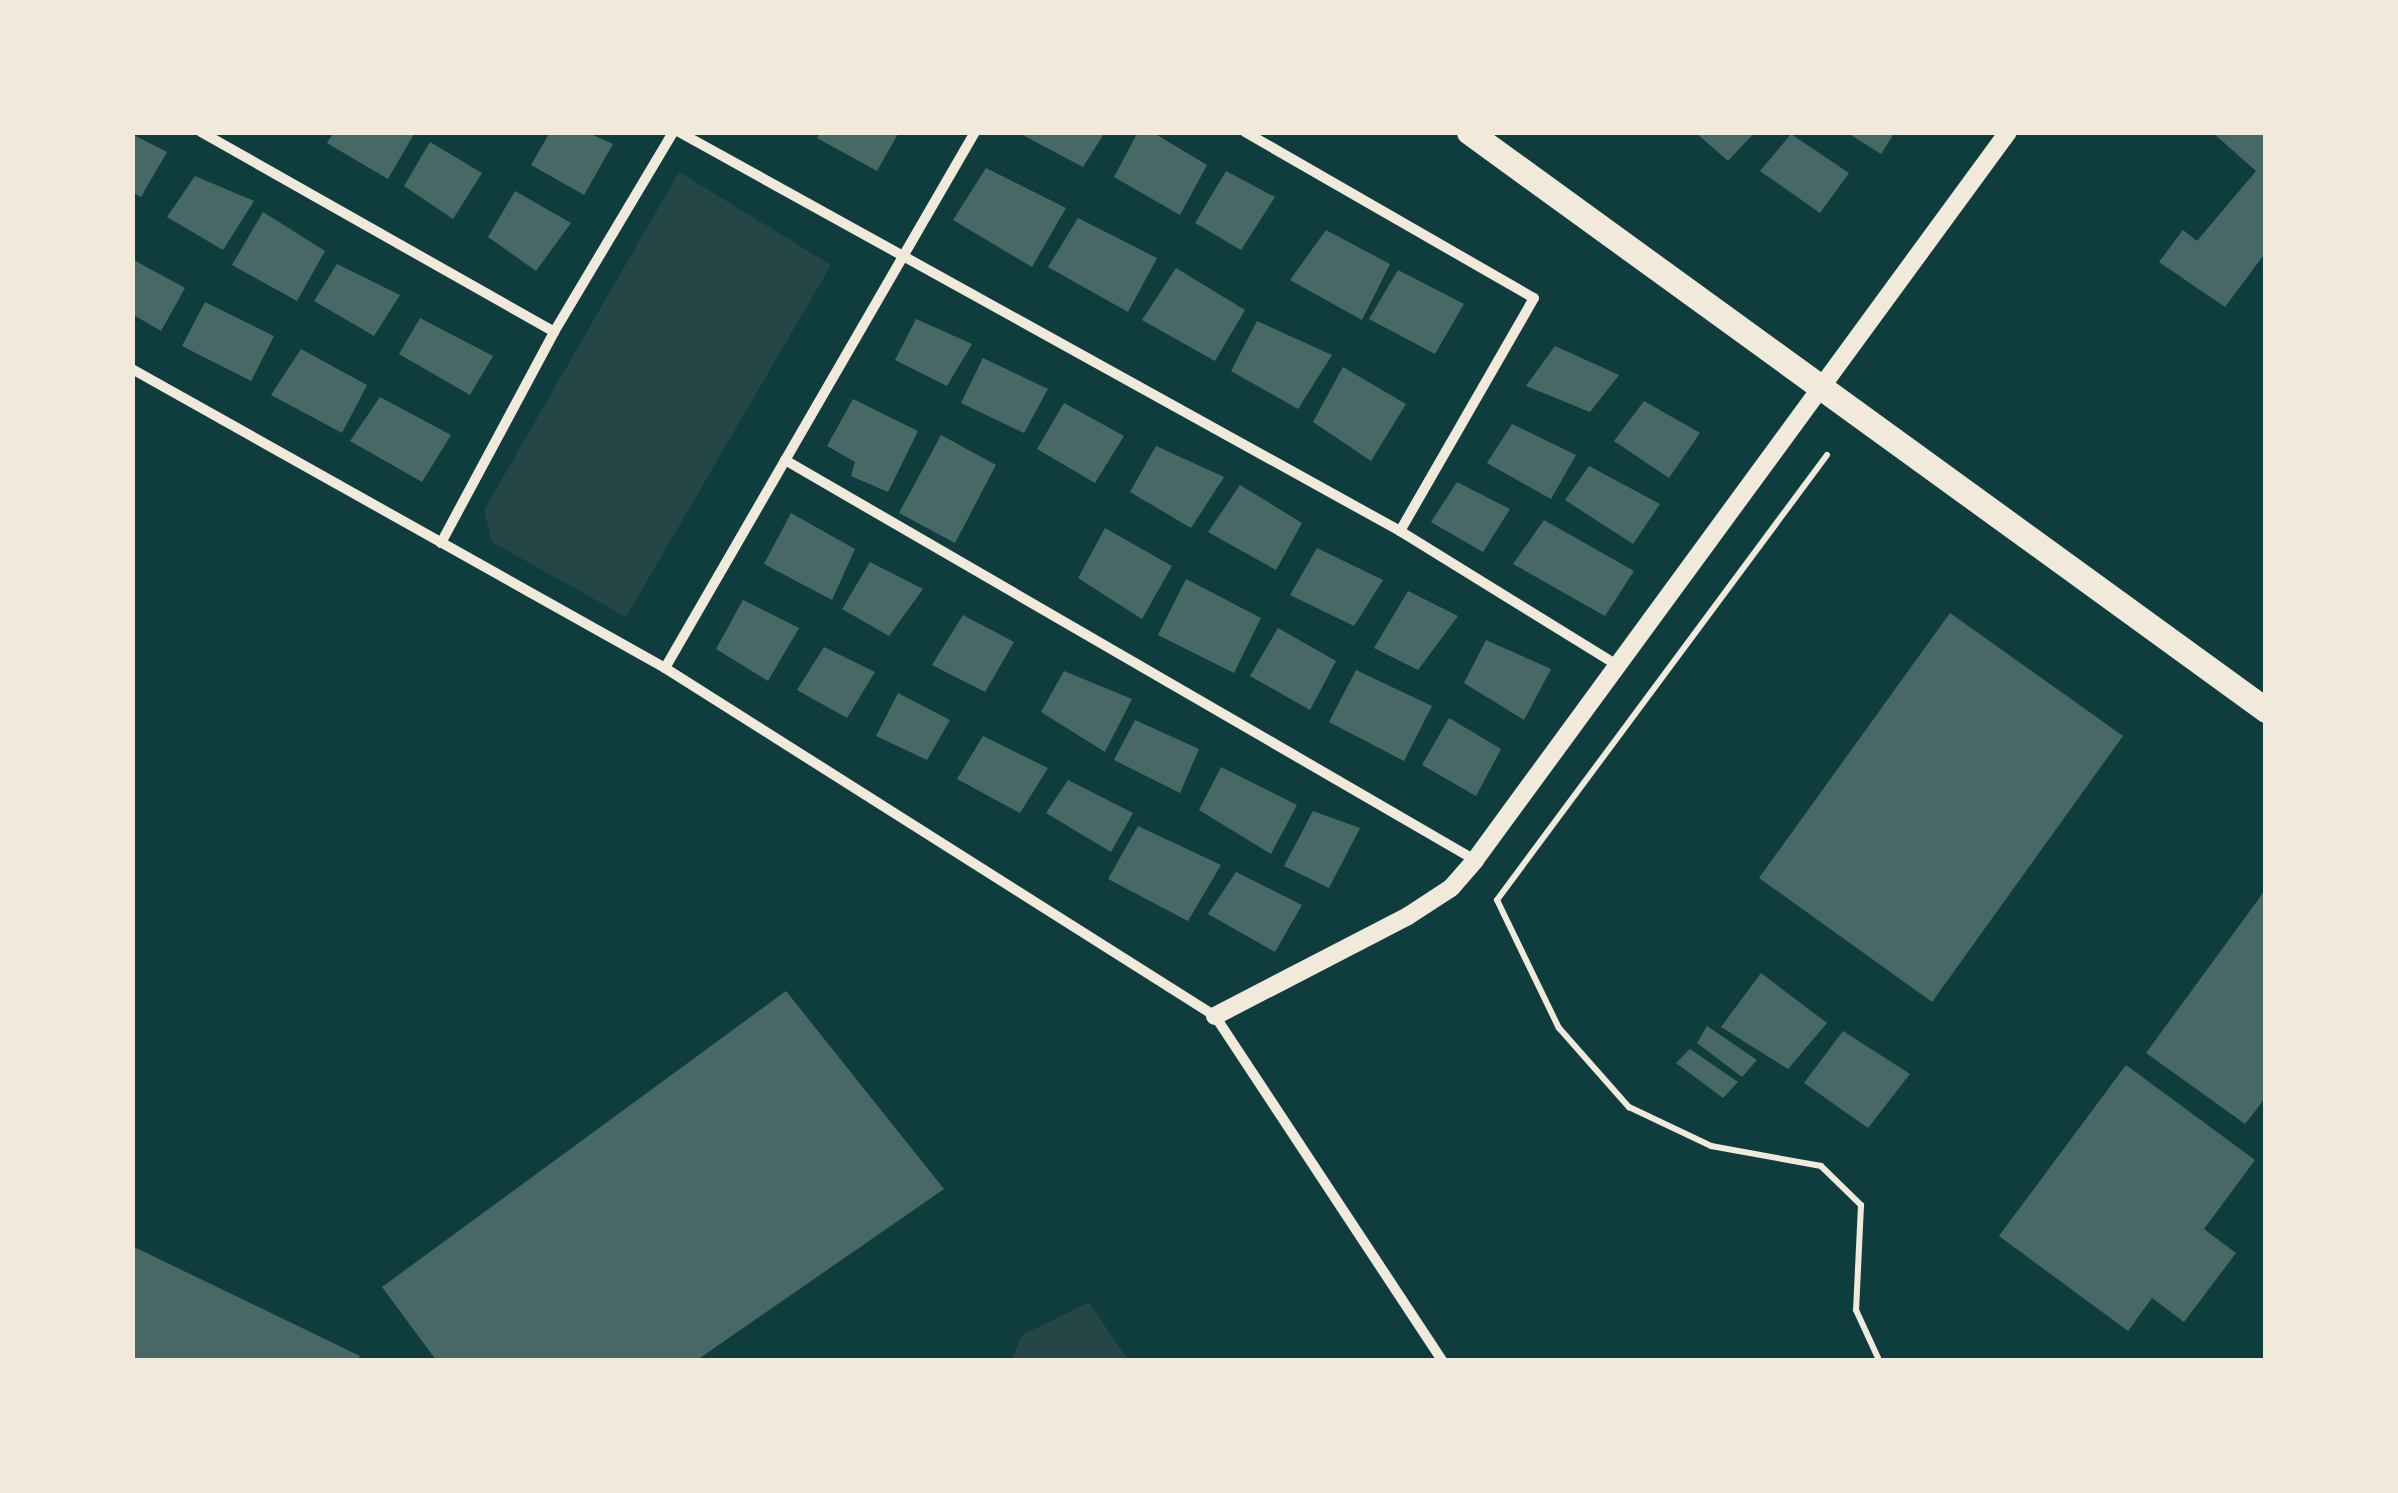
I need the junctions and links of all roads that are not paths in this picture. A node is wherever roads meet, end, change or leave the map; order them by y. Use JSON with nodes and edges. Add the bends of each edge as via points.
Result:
{"nodes":[{"id":1,"x":202,"y":132,"type":"edge"},
{"id":2,"x":676,"y":132,"type":"edge"},
{"id":3,"x":975,"y":132,"type":"edge"},
{"id":4,"x":1245,"y":132,"type":"edge"},
{"id":5,"x":1469,"y":132,"type":"edge"},
{"id":6,"x":2008,"y":132,"type":"edge"},
{"id":7,"x":903,"y":256,"type":"junction"},
{"id":8,"x":554,"y":332,"type":"junction"},
{"id":9,"x":132,"y":369,"type":"edge"},
{"id":10,"x":1820,"y":387,"type":"junction"},
{"id":11,"x":785,"y":460,"type":"junction"},
{"id":12,"x":1400,"y":531,"type":"junction"},
{"id":13,"x":441,"y":543,"type":"junction"},
{"id":14,"x":1616,"y":665,"type":"junction"},
{"id":15,"x":665,"y":668,"type":"junction"},
{"id":16,"x":2266,"y":710,"type":"edge"},
{"id":17,"x":1475,"y":860,"type":"junction"},
{"id":18,"x":1215,"y":1016,"type":"junction"},
{"id":19,"x":1442,"y":1360,"type":"edge"}],
"edges":[{"from":1,"to":8,"type":"street"},
{"from":2,"to":7,"type":"street"},
{"from":2,"to":8,"type":"street"},
{"from":3,"to":7,"type":"street"},
{"from":4,"to":12,"type":"street","via":[[1534,298]]},
{"from":5,"to":10,"type":"main road"},
{"from":6,"to":10,"type":"street"},
{"from":7,"to":11,"type":"street"},
{"from":7,"to":12,"type":"street"},
{"from":8,"to":13,"type":"street"},
{"from":9,"to":13,"type":"street"},
{"from":10,"to":14,"type":"street"},
{"from":10,"to":16,"type":"main road"},
{"from":11,"to":15,"type":"street"},
{"from":11,"to":17,"type":"street"},
{"from":12,"to":14,"type":"street"},
{"from":13,"to":15,"type":"street"},
{"from":14,"to":17,"type":"street"},
{"from":15,"to":18,"type":"street"},
{"from":17,"to":18,"type":"street","via":[[1450,888],[1408,916]]},
{"from":18,"to":19,"type":"street"}]}
